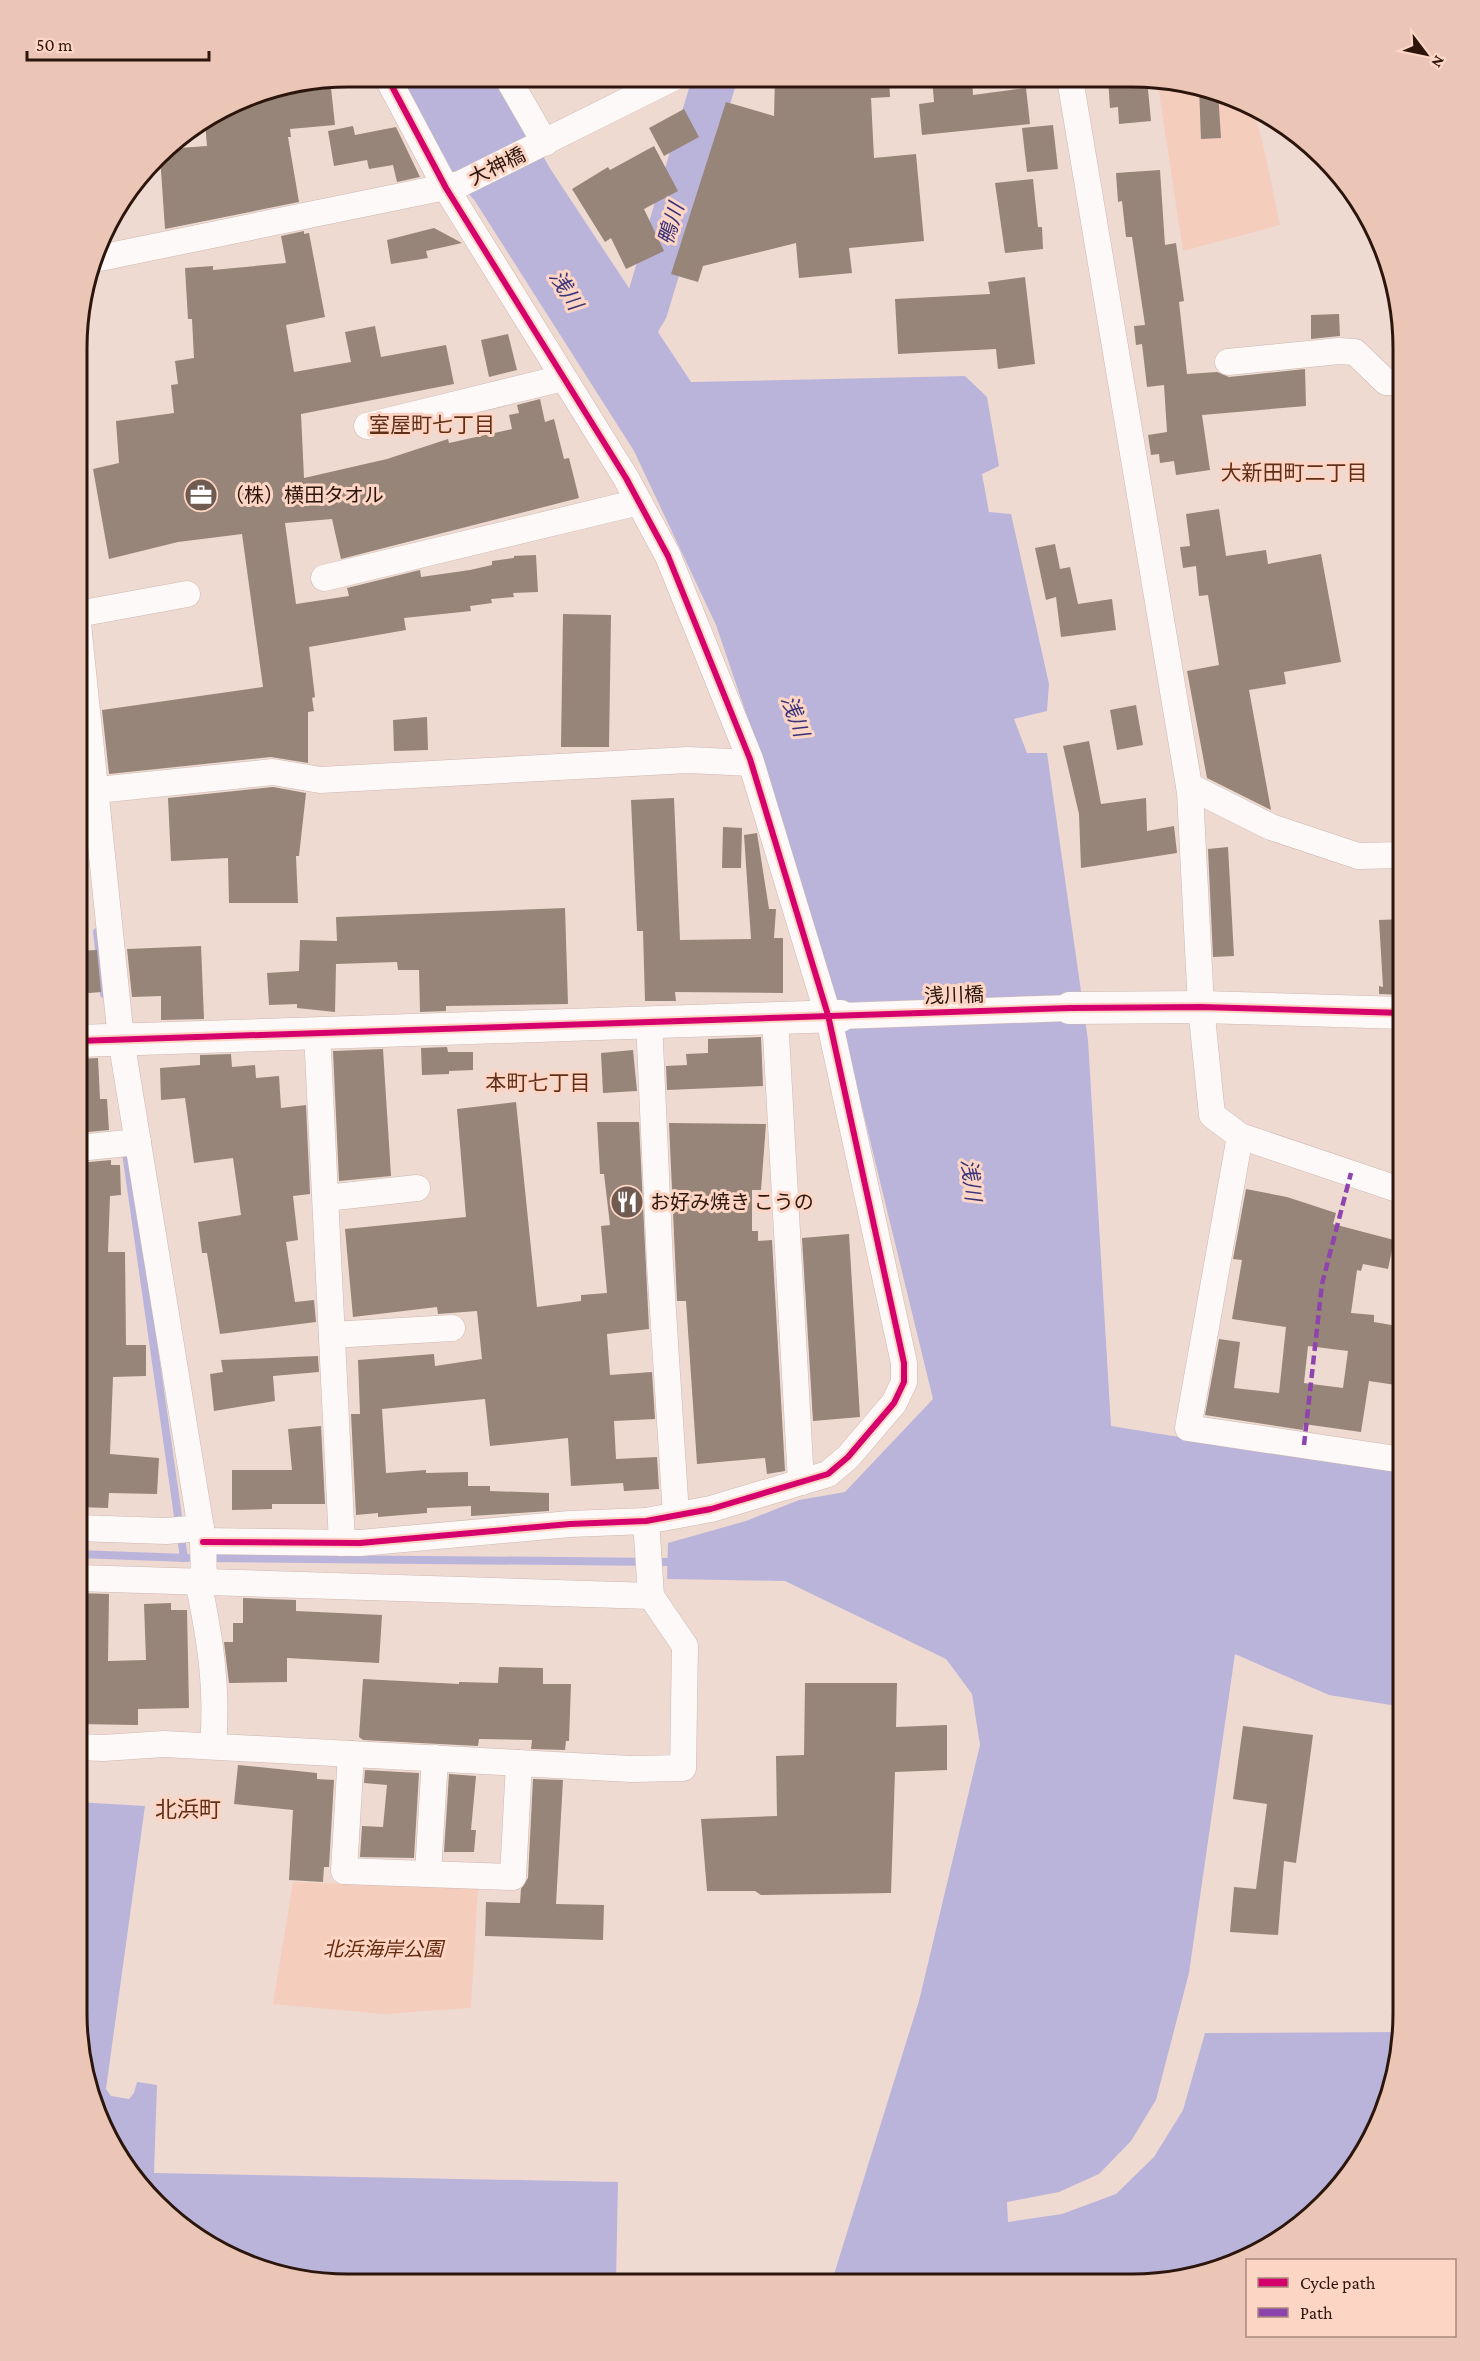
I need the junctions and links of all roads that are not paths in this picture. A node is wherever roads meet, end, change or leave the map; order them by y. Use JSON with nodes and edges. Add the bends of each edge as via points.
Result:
{"nodes":[{"id":1,"x":393,"y":87,"type":"edge"},
{"id":2,"x":512,"y":87,"type":"edge"},
{"id":3,"x":655,"y":87,"type":"edge"},
{"id":4,"x":1071,"y":87,"type":"edge"},
{"id":5,"x":540,"y":145,"type":"junction"},
{"id":6,"x":453,"y":186,"type":"junction"},
{"id":7,"x":104,"y":257,"type":"edge"},
{"id":8,"x":1228,"y":362,"type":"dead end"},
{"id":9,"x":563,"y":378,"type":"junction"},
{"id":10,"x":1393,"y":382,"type":"edge"},
{"id":11,"x":367,"y":426,"type":"dead end"},
{"id":12,"x":639,"y":502,"type":"junction"},
{"id":13,"x":324,"y":578,"type":"dead end"},
{"id":14,"x":187,"y":594,"type":"dead end"},
{"id":15,"x":87,"y":625,"type":"edge"},
{"id":16,"x":751,"y":763,"type":"junction"},
{"id":17,"x":1189,"y":786,"type":"junction"},
{"id":18,"x":87,"y":792,"type":"edge"},
{"id":19,"x":1393,"y":855,"type":"edge"},
{"id":20,"x":1201,"y":1007,"type":"junction"},
{"id":21,"x":1070,"y":1008,"type":"joint"},
{"id":22,"x":1393,"y":1014,"type":"edge"},
{"id":23,"x":834,"y":1016,"type":"junction"},
{"id":24,"x":775,"y":1017,"type":"junction"},
{"id":25,"x":649,"y":1021,"type":"junction"},
{"id":26,"x":317,"y":1032,"type":"junction"},
{"id":27,"x":121,"y":1039,"type":"junction"},
{"id":28,"x":87,"y":1041,"type":"edge"},
{"id":29,"x":1240,"y":1136,"type":"junction"},
{"id":30,"x":138,"y":1142,"type":"junction"},
{"id":31,"x":87,"y":1147,"type":"edge"},
{"id":32,"x":417,"y":1188,"type":"dead end"},
{"id":33,"x":1393,"y":1188,"type":"edge"},
{"id":34,"x":326,"y":1198,"type":"junction"},
{"id":35,"x":452,"y":1328,"type":"dead end"},
{"id":36,"x":332,"y":1335,"type":"junction"},
{"id":37,"x":1393,"y":1459,"type":"edge"},
{"id":38,"x":801,"y":1482,"type":"junction"},
{"id":39,"x":676,"y":1515,"type":"junction"},
{"id":40,"x":87,"y":1528,"type":"edge"},
{"id":41,"x":647,"y":1531,"type":"junction"},
{"id":42,"x":202,"y":1537,"type":"junction"},
{"id":43,"x":342,"y":1543,"type":"junction"},
{"id":44,"x":87,"y":1578,"type":"edge"},
{"id":45,"x":202,"y":1579,"type":"junction"},
{"id":46,"x":650,"y":1589,"type":"junction"},
{"id":47,"x":213,"y":1746,"type":"junction"},
{"id":48,"x":87,"y":1747,"type":"edge"},
{"id":49,"x":351,"y":1754,"type":"junction"},
{"id":50,"x":435,"y":1758,"type":"junction"},
{"id":51,"x":519,"y":1763,"type":"junction"},
{"id":52,"x":428,"y":1873,"type":"junction"}],
"edges":[{"from":1,"to":6,"type":"street"},
{"from":2,"to":5,"type":"street"},
{"from":3,"to":5,"type":"street","name":"大神橋"},
{"from":4,"to":17,"type":"street"},
{"from":5,"to":6,"type":"street","name":"大神橋"},
{"from":6,"to":7,"type":"street","name":"大神橋"},
{"from":6,"to":9,"type":"street"},
{"from":8,"to":10,"type":"street","via":[[1355,352],[1386,382]]},
{"from":9,"to":11,"type":"street"},
{"from":9,"to":12,"type":"street"},
{"from":12,"to":13,"type":"street"},
{"from":12,"to":16,"type":"street","via":[[668,556]]},
{"from":14,"to":15,"type":"street"},
{"from":16,"to":18,"type":"street","via":[[688,760],[320,780],[273,772]]},
{"from":16,"to":23,"type":"street"},
{"from":17,"to":19,"type":"street","via":[[1270,827],[1358,856]]},
{"from":17,"to":20,"type":"street"},
{"from":18,"to":27,"type":"street"},
{"from":20,"to":21,"type":"street"},
{"from":20,"to":22,"type":"street"},
{"from":20,"to":29,"type":"street","via":[[1212,1115]]},
{"from":21,"to":23,"type":"street","name":"浅川橋"},
{"from":23,"to":24,"type":"street"},
{"from":23,"to":38,"type":"street","via":[[904,1363],[904,1382],[894,1403],[848,1456],[828,1474]]},
{"from":24,"to":25,"type":"street"},
{"from":24,"to":38,"type":"street"},
{"from":25,"to":26,"type":"street"},
{"from":25,"to":39,"type":"street"},
{"from":26,"to":27,"type":"street"},
{"from":26,"to":34,"type":"street"},
{"from":27,"to":28,"type":"street"},
{"from":27,"to":30,"type":"street"},
{"from":29,"to":33,"type":"street"},
{"from":29,"to":37,"type":"street","via":[[1188,1428]]},
{"from":30,"to":31,"type":"street"},
{"from":30,"to":42,"type":"street"},
{"from":32,"to":34,"type":"street"},
{"from":34,"to":36,"type":"street"},
{"from":35,"to":36,"type":"street"},
{"from":36,"to":43,"type":"street"},
{"from":38,"to":39,"type":"street","via":[[711,1509]]},
{"from":39,"to":41,"type":"street"},
{"from":40,"to":42,"type":"street","via":[[166,1531]]},
{"from":41,"to":43,"type":"street"},
{"from":41,"to":46,"type":"street"},
{"from":42,"to":43,"type":"street"},
{"from":42,"to":45,"type":"street"},
{"from":44,"to":45,"type":"street"},
{"from":45,"to":46,"type":"street"},
{"from":45,"to":47,"type":"street","via":[[217,1704]]},
{"from":46,"to":51,"type":"street","via":[[685,1646],[683,1768]]},
{"from":47,"to":48,"type":"street"},
{"from":47,"to":49,"type":"street"},
{"from":49,"to":50,"type":"street"},
{"from":49,"to":52,"type":"street","via":[[344,1871]]},
{"from":50,"to":51,"type":"street"},
{"from":50,"to":52,"type":"street"},
{"from":51,"to":52,"type":"street","via":[[513,1877]]}]}
